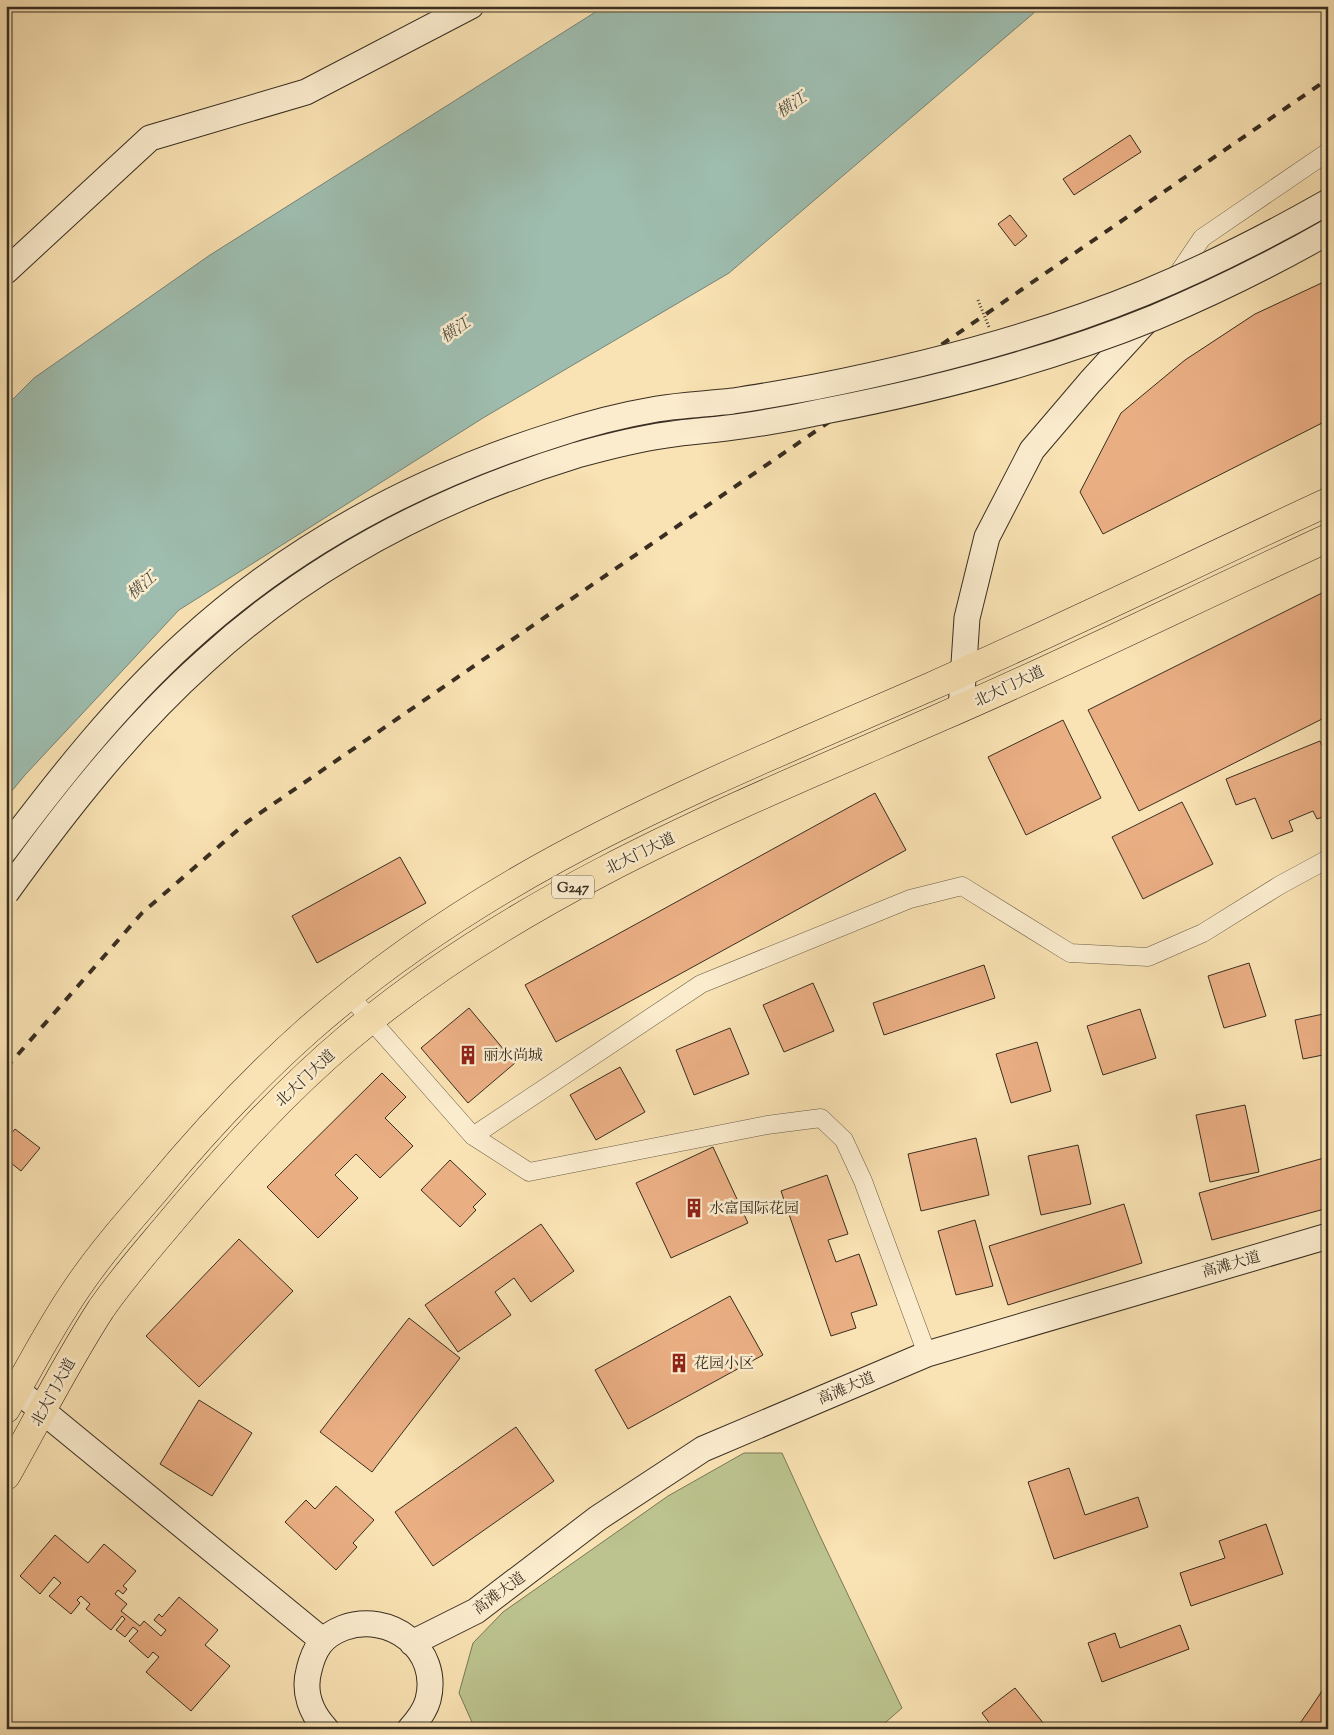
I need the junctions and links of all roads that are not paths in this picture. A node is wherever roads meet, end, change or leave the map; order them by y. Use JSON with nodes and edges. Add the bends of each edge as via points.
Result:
{"nodes":[{"id":1,"x":471,"y":6,"type":"edge"},
{"id":2,"x":1328,"y":152,"type":"edge"},
{"id":3,"x":1328,"y":202,"type":"edge"},
{"id":4,"x":1328,"y":232,"type":"edge"},
{"id":5,"x":6,"y":270,"type":"edge"},
{"id":6,"x":1146,"y":321,"type":"junction"},
{"id":7,"x":1328,"y":502,"type":"edge"},
{"id":8,"x":1328,"y":538,"type":"edge"},
{"id":9,"x":963,"y":672,"type":"junction"},
{"id":10,"x":961,"y":708,"type":"junction"},
{"id":11,"x":6,"y":848,"type":"edge"},
{"id":12,"x":1328,"y":859,"type":"edge"},
{"id":13,"x":6,"y":893,"type":"edge"},
{"id":14,"x":349,"y":996,"type":"junction"},
{"id":15,"x":371,"y":1020,"type":"junction"},
{"id":16,"x":473,"y":1136,"type":"junction"},
{"id":17,"x":1328,"y":1236,"type":"edge"},
{"id":18,"x":927,"y":1354,"type":"junction"},
{"id":19,"x":12,"y":1400,"type":"edge"},
{"id":20,"x":42,"y":1411,"type":"junction"},
{"id":21,"x":6,"y":1476,"type":"edge"},
{"id":22,"x":322,"y":1640,"type":"junction"},
{"id":23,"x":412,"y":1643,"type":"junction"},
{"id":24,"x":423,"y":1725,"type":"edge"},
{"id":25,"x":318,"y":1726,"type":"edge"}],
"edges":[{"from":1,"to":5,"type":"main road","via":[[306,92],[150,138]]},
{"from":2,"to":6,"type":"street","via":[[1202,238]]},
{"from":3,"to":6,"type":"main road"},
{"from":3,"to":11,"type":"main road","bridge":true,"via":[[1186,275],[1124,301],[1050,326],[912,365],[818,386],[659,409],[608,420],[517,448],[401,495],[283,565],[186,642],[108,722]]},
{"from":4,"to":13,"type":"main road","bridge":true,"via":[[1197,299],[1134,326],[1066,349],[968,378],[846,407],[770,422],[663,435],[614,445],[526,472],[413,519],[298,587],[204,662],[112,757]]},
{"from":6,"to":9,"type":"main road","via":[[1032,450],[991,528],[967,618]]},
{"from":7,"to":9,"type":"highway","number":"G247"},
{"from":8,"to":10,"type":"highway","name":"北大门大道","number":"G247"},
{"from":9,"to":10,"type":"main road"},
{"from":9,"to":14,"type":"highway","number":"G247","via":[[694,790],[561,856],[457,918]]},
{"from":10,"to":15,"type":"highway","name":"北大门大道","number":"G247","via":[[733,808],[576,885],[475,945]]},
{"from":12,"to":16,"type":"street","via":[[1203,933],[1148,958],[1070,953],[962,886],[910,899],[701,984]]},
{"from":14,"to":15,"type":"street"},
{"from":14,"to":19,"type":"highway","number":"G247","via":[[252,1083],[200,1137],[144,1203],[72,1294]]},
{"from":15,"to":16,"type":"street"},
{"from":15,"to":20,"type":"highway","name":"北大门大道","number":"G247","via":[[275,1106],[180,1210],[103,1306]]},
{"from":16,"to":18,"type":"street","via":[[528,1172],[767,1125],[821,1118],[844,1140],[863,1181]]},
{"from":17,"to":18,"type":"main road","name":"高滩大道"},
{"from":18,"to":23,"type":"main road","name":"高滩大道","via":[[703,1449],[598,1518],[476,1611]]},
{"from":19,"to":20,"type":"main road"},
{"from":20,"to":21,"type":"highway","name":"北大门大道","number":"G247"},
{"from":20,"to":22,"type":"main road"},
{"from":22,"to":23,"type":"main road","via":[[354,1624],[372,1623],[390,1627]]},
{"from":22,"to":25,"type":"main road","via":[[306,1679],[308,1700]]},
{"from":23,"to":24,"type":"main road","via":[[426,1664],[430,1682]]}]}
